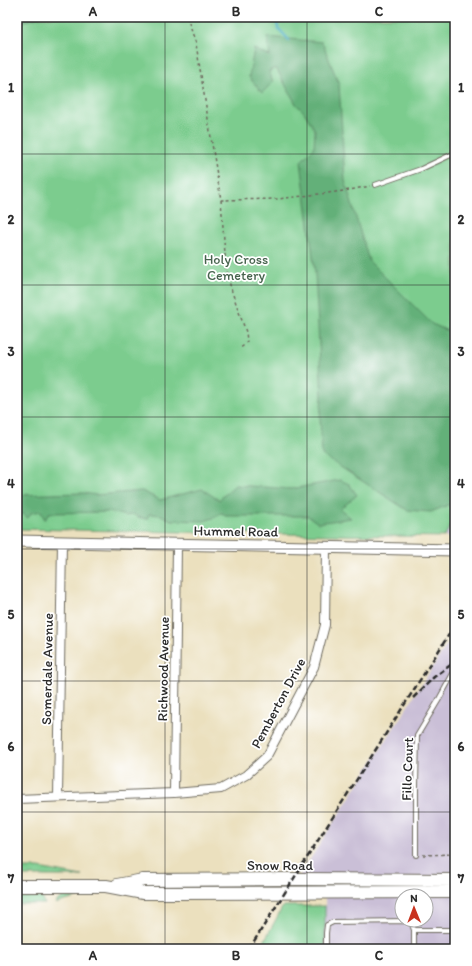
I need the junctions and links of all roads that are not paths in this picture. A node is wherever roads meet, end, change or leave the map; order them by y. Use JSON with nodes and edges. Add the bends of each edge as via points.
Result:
{"nodes":[{"id":1,"x":455,"y":153,"type":"edge"},
{"id":2,"x":375,"y":185,"type":"road end"},
{"id":3,"x":17,"y":542,"type":"edge"},
{"id":4,"x":62,"y":542,"type":"junction"},
{"id":5,"x":177,"y":545,"type":"junction"},
{"id":6,"x":326,"y":547,"type":"junction"},
{"id":7,"x":455,"y":550,"type":"edge"},
{"id":8,"x":455,"y":670,"type":"edge"},
{"id":9,"x":174,"y":792,"type":"junction"},
{"id":10,"x":58,"y":797,"type":"junction"},
{"id":11,"x":17,"y":799,"type":"edge"},
{"id":12,"x":416,"y":855,"type":"road end"},
{"id":13,"x":455,"y":880,"type":"edge"},
{"id":14,"x":17,"y":886,"type":"edge"},
{"id":15,"x":106,"y":886,"type":"junction"},
{"id":16,"x":455,"y":892,"type":"edge"},
{"id":17,"x":414,"y":930,"type":"junction"},
{"id":18,"x":455,"y":930,"type":"edge"},
{"id":19,"x":326,"y":949,"type":"edge"},
{"id":20,"x":414,"y":949,"type":"edge"}],
"edges":[{"from":1,"to":2,"type":"lane","via":[[421,169]]},
{"from":3,"to":4,"type":"street","name":"Hummel Road"},
{"from":4,"to":5,"type":"street","name":"Hummel Road"},
{"from":4,"to":10,"type":"street","name":"Somerdale Avenue"},
{"from":5,"to":6,"type":"street","name":"Hummel Road"},
{"from":5,"to":9,"type":"street","name":"Richwood Avenue"},
{"from":6,"to":7,"type":"street","name":"Hummel Road"},
{"from":6,"to":9,"type":"street","name":"Pemberton Drive","via":[[325,625],[314,667],[267,756],[246,775],[221,789]]},
{"from":8,"to":12,"type":"lane","name":"Fillo Court","via":[[416,736]]},
{"from":9,"to":10,"type":"street","name":"Pemberton Drive"},
{"from":10,"to":11,"type":"street","name":"Pemberton Drive"},
{"from":13,"to":15,"type":"main road","name":"Snow Road","via":[[143,880]]},
{"from":14,"to":15,"type":"main road","name":"Snow Road"},
{"from":15,"to":16,"type":"main road","name":"Snow Road","via":[[156,893]]},
{"from":17,"to":18,"type":"lane"},
{"from":17,"to":19,"type":"lane","via":[[412,924],[406,921],[333,922],[327,925]]},
{"from":17,"to":20,"type":"lane"}]}
